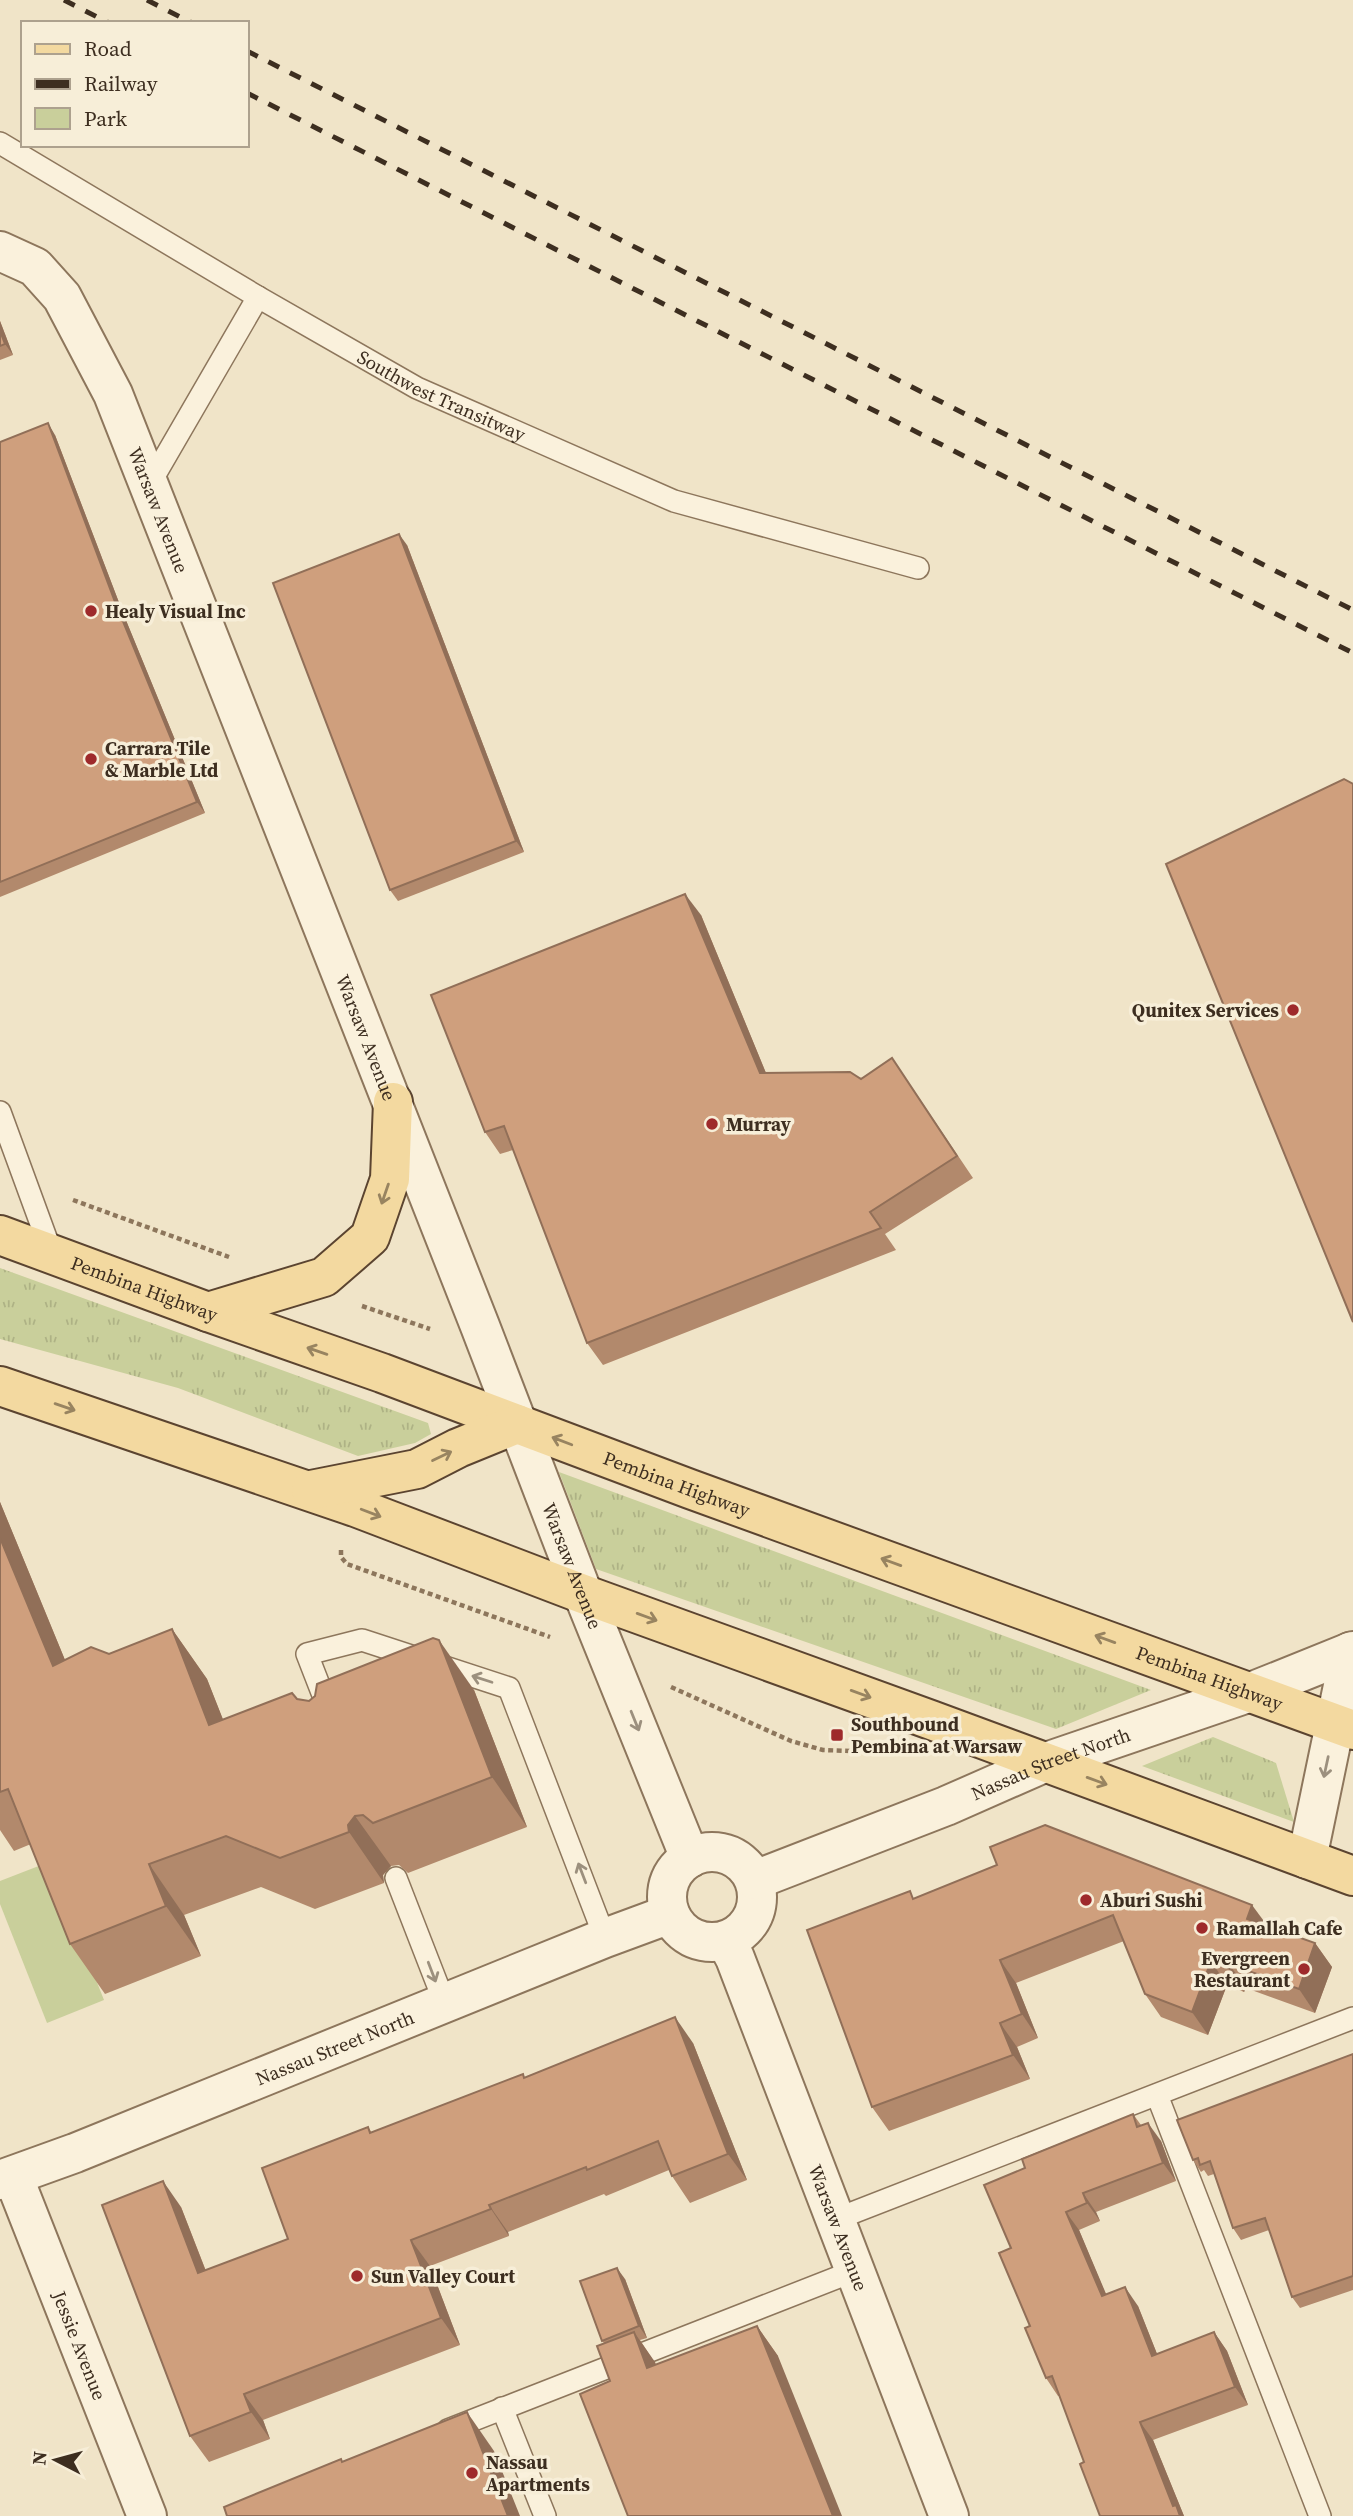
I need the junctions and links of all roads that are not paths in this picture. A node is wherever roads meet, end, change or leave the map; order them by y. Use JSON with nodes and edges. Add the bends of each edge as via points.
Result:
{"nodes":[{"id":1,"x":0,"y":144,"type":"edge"},
{"id":2,"x":0,"y":251,"type":"edge"},
{"id":3,"x":258,"y":297,"type":"junction"},
{"id":4,"x":149,"y":485,"type":"junction"},
{"id":5,"x":918,"y":568,"type":"dead end"},
{"id":6,"x":393,"y":1102,"type":"junction"},
{"id":7,"x":0,"y":1112,"type":"edge"},
{"id":8,"x":0,"y":1235,"type":"edge"},
{"id":9,"x":52,"y":1254,"type":"junction"},
{"id":10,"x":208,"y":1312,"type":"junction"},
{"id":11,"x":0,"y":1386,"type":"edge"},
{"id":12,"x":517,"y":1424,"type":"junction"},
{"id":13,"x":306,"y":1492,"type":"junction"},
{"id":14,"x":583,"y":1594,"type":"junction"},
{"id":15,"x":1352,"y":1652,"type":"edge"},
{"id":16,"x":1251,"y":1692,"type":"junction"},
{"id":17,"x":1344,"y":1726,"type":"edge"},
{"id":18,"x":335,"y":1727,"type":"edge"},
{"id":19,"x":1046,"y":1762,"type":"junction"},
{"id":20,"x":690,"y":1858,"type":"junction"},
{"id":21,"x":1307,"y":1859,"type":"junction"},
{"id":22,"x":1353,"y":1876,"type":"edge"},
{"id":23,"x":396,"y":1878,"type":"dead end"},
{"id":24,"x":755,"y":1880,"type":"junction"},
{"id":25,"x":670,"y":1914,"type":"junction"},
{"id":26,"x":605,"y":1938,"type":"junction"},
{"id":27,"x":726,"y":1941,"type":"junction"},
{"id":28,"x":444,"y":2004,"type":"junction"},
{"id":29,"x":1353,"y":2018,"type":"edge"},
{"id":30,"x":1157,"y":2095,"type":"junction"},
{"id":31,"x":7,"y":2178,"type":"edge"},
{"id":32,"x":834,"y":2220,"type":"junction"},
{"id":33,"x":853,"y":2271,"type":"junction"},
{"id":34,"x":502,"y":2408,"type":"junction"},
{"id":35,"x":426,"y":2439,"type":"edge"},
{"id":36,"x":147,"y":2516,"type":"edge"},
{"id":37,"x":545,"y":2516,"type":"edge"},
{"id":38,"x":949,"y":2516,"type":"edge"},
{"id":39,"x":1320,"y":2516,"type":"edge"}],
"edges":[{"from":1,"to":3,"type":"lane","name":"Southwest Transitway"},
{"from":2,"to":4,"type":"street","name":"Warsaw Avenue","via":[[35,267],[62,297],[113,394]]},
{"from":3,"to":4,"type":"lane"},
{"from":3,"to":5,"type":"lane","name":"Southwest Transitway","via":[[417,388],[674,501]]},
{"from":4,"to":6,"type":"street","name":"Warsaw Avenue"},
{"from":6,"to":10,"type":"main road","one_way":true,"via":[[390,1179],[370,1237],[324,1277]]},
{"from":6,"to":12,"type":"street","name":"Warsaw Avenue"},
{"from":7,"to":9,"type":"lane"},
{"from":8,"to":9,"type":"main road","name":"Pembina Highway"},
{"from":9,"to":10,"type":"main road","name":"Pembina Highway"},
{"from":12,"to":10,"type":"main road","name":"Pembina Highway","one_way":true},
{"from":11,"to":13,"type":"main road","one_way":true},
{"from":13,"to":12,"type":"main road","one_way":true,"via":[[417,1469]]},
{"from":12,"to":14,"type":"street","name":"Warsaw Avenue"},
{"from":16,"to":12,"type":"main road","name":"Pembina Highway","one_way":true},
{"from":13,"to":14,"type":"main road","one_way":true},
{"from":14,"to":19,"type":"main road","one_way":true},
{"from":14,"to":20,"type":"street","name":"Warsaw Avenue","one_way":true},
{"from":15,"to":16,"type":"street","name":"Nassau Street North"},
{"from":15,"to":17,"type":"street","name":"Nassau Street North"},
{"from":16,"to":17,"type":"main road","name":"Pembina Highway"},
{"from":16,"to":19,"type":"street","name":"Nassau Street North"},
{"from":17,"to":21,"type":"street","name":"Nassau Street North","one_way":true},
{"from":26,"to":18,"type":"lane","one_way":true,"via":[[509,1688],[362,1640],[307,1654]]},
{"from":19,"to":21,"type":"main road","one_way":true},
{"from":19,"to":24,"type":"street","name":"Nassau Street North"},
{"from":20,"to":24,"type":"street","via":[[704,1853],[734,1857]]},
{"from":20,"to":25,"type":"street","via":[[672,1876],[667,1901]]},
{"from":21,"to":22,"type":"main road"},
{"from":23,"to":28,"type":"lane","one_way":true},
{"from":24,"to":27,"type":"street","via":[[758,1895],[753,1916],[740,1934]]},
{"from":25,"to":26,"type":"street","name":"Nassau Street North"},
{"from":25,"to":27,"type":"street","via":[[677,1926],[699,1941]]},
{"from":26,"to":28,"type":"street","name":"Nassau Street North"},
{"from":27,"to":32,"type":"street","name":"Warsaw Avenue"},
{"from":28,"to":31,"type":"street","name":"Nassau Street North"},
{"from":29,"to":30,"type":"lane"},
{"from":30,"to":32,"type":"lane"},
{"from":30,"to":39,"type":"lane"},
{"from":31,"to":36,"type":"street","name":"Jessie Avenue"},
{"from":32,"to":33,"type":"street","name":"Warsaw Avenue"},
{"from":33,"to":34,"type":"lane"},
{"from":33,"to":38,"type":"street","name":"Warsaw Avenue"},
{"from":34,"to":35,"type":"lane"},
{"from":34,"to":37,"type":"lane"}]}
